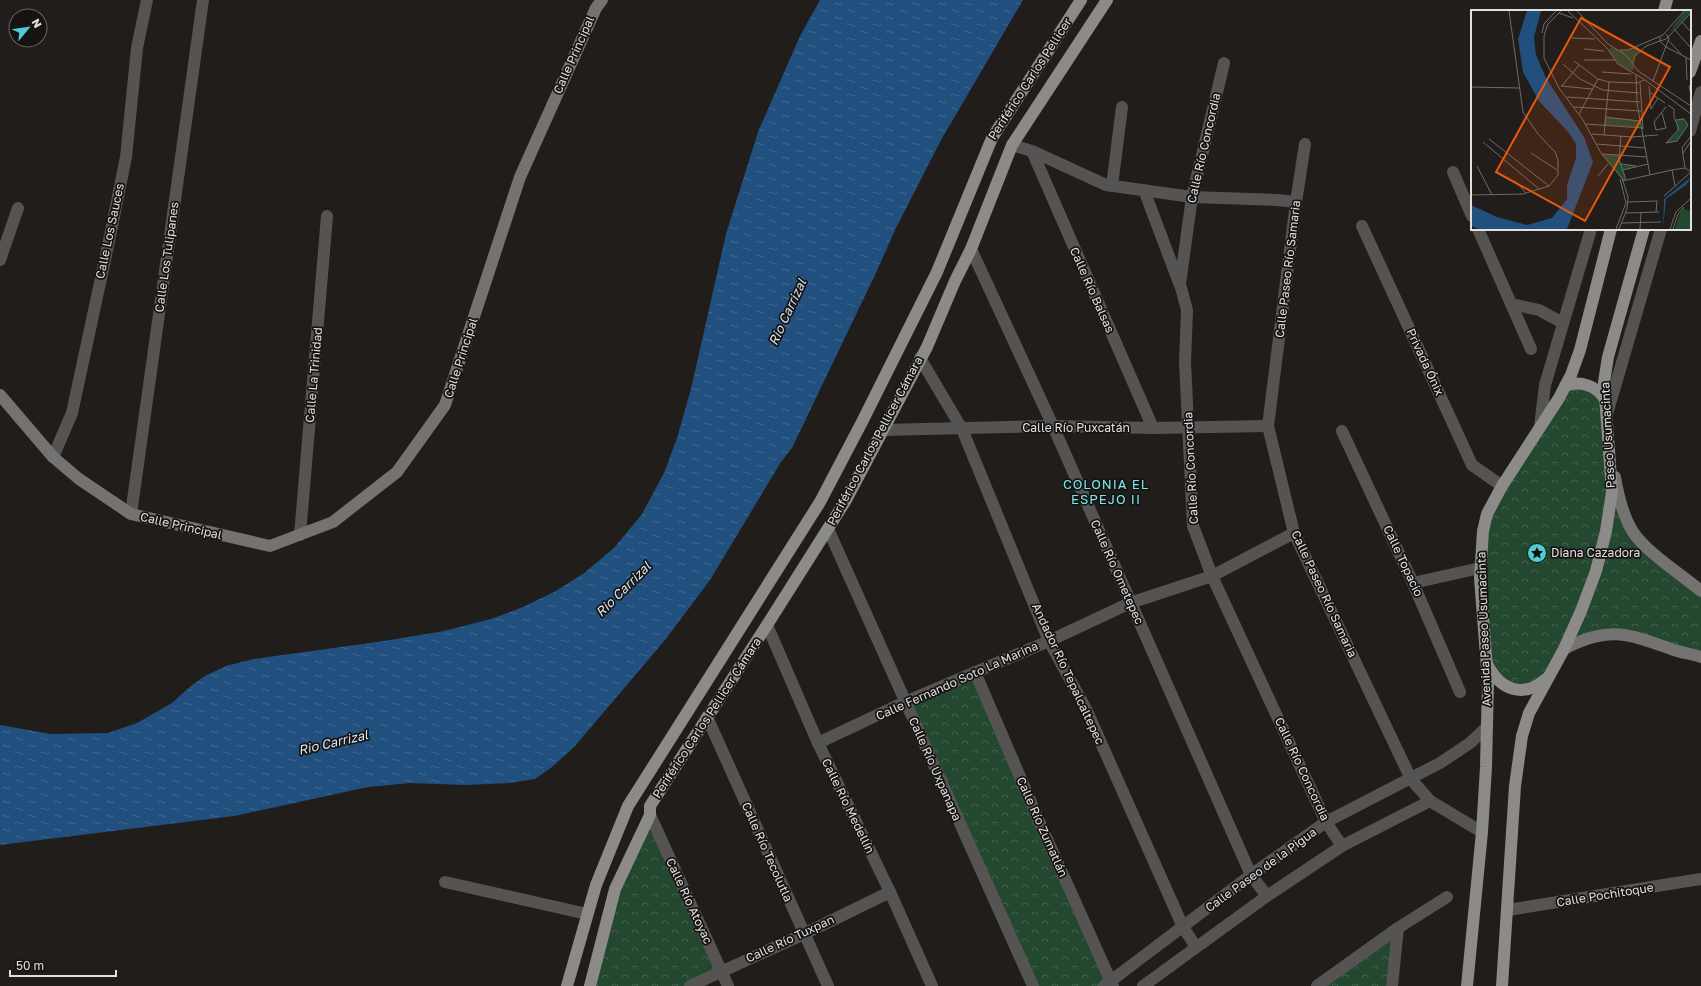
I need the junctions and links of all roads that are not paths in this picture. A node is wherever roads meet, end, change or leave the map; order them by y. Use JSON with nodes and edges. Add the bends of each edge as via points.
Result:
{"nodes":[{"id":1,"x":148,"y":0,"type":"edge"},
{"id":2,"x":204,"y":0,"type":"edge"},
{"id":3,"x":602,"y":0,"type":"edge"},
{"id":4,"x":1082,"y":0,"type":"edge"},
{"id":5,"x":1106,"y":0,"type":"edge"},
{"id":6,"x":1667,"y":0,"type":"edge"},
{"id":7,"x":1664,"y":10,"type":"edge"},
{"id":8,"x":1701,"y":41,"type":"edge"},
{"id":9,"x":1224,"y":63,"type":"dead end"},
{"id":10,"x":1691,"y":69,"type":"edge"},
{"id":11,"x":1701,"y":92,"type":"edge"},
{"id":12,"x":1122,"y":108,"type":"dead end"},
{"id":13,"x":1691,"y":127,"type":"edge"},
{"id":14,"x":1305,"y":144,"type":"dead end"},
{"id":15,"x":1012,"y":145,"type":"junction"},
{"id":16,"x":1032,"y":151,"type":"junction"},
{"id":17,"x":1453,"y":172,"type":"dead end"},
{"id":18,"x":1112,"y":186,"type":"junction"},
{"id":19,"x":1144,"y":190,"type":"junction"},
{"id":20,"x":1192,"y":197,"type":"junction"},
{"id":21,"x":1296,"y":202,"type":"junction"},
{"id":22,"x":18,"y":208,"type":"dead end"},
{"id":23,"x":1471,"y":214,"type":"edge"},
{"id":24,"x":327,"y":216,"type":"dead end"},
{"id":25,"x":1362,"y":226,"type":"dead end"},
{"id":26,"x":1478,"y":230,"type":"edge"},
{"id":27,"x":1591,"y":230,"type":"edge"},
{"id":28,"x":1610,"y":230,"type":"edge"},
{"id":29,"x":1644,"y":230,"type":"edge"},
{"id":30,"x":1661,"y":230,"type":"edge"},
{"id":31,"x":971,"y":249,"type":"junction"},
{"id":32,"x":0,"y":260,"type":"edge"},
{"id":33,"x":937,"y":272,"type":"joint"},
{"id":34,"x":1180,"y":284,"type":"junction"},
{"id":35,"x":1511,"y":304,"type":"junction"},
{"id":36,"x":1563,"y":323,"type":"junction"},
{"id":37,"x":1531,"y":349,"type":"dead end"},
{"id":38,"x":920,"y":358,"type":"junction"},
{"id":39,"x":1565,"y":386,"type":"junction"},
{"id":40,"x":0,"y":395,"type":"edge"},
{"id":41,"x":1605,"y":399,"type":"junction"},
{"id":42,"x":1606,"y":415,"type":"junction"},
{"id":43,"x":1053,"y":426,"type":"junction"},
{"id":44,"x":1268,"y":426,"type":"junction"},
{"id":45,"x":1540,"y":426,"type":"junction"},
{"id":46,"x":1189,"y":427,"type":"junction"},
{"id":47,"x":1153,"y":428,"type":"junction"},
{"id":48,"x":962,"y":429,"type":"junction"},
{"id":49,"x":883,"y":430,"type":"junction"},
{"id":50,"x":1342,"y":432,"type":"dead end"},
{"id":51,"x":53,"y":457,"type":"junction"},
{"id":52,"x":1610,"y":458,"type":"junction"},
{"id":53,"x":1502,"y":486,"type":"junction"},
{"id":54,"x":131,"y":514,"type":"junction"},
{"id":55,"x":828,"y":529,"type":"junction"},
{"id":56,"x":1294,"y":533,"type":"junction"},
{"id":57,"x":300,"y":535,"type":"junction"},
{"id":58,"x":1480,"y":568,"type":"junction"},
{"id":59,"x":1212,"y":576,"type":"junction"},
{"id":60,"x":1413,"y":583,"type":"junction"},
{"id":61,"x":1701,"y":591,"type":"edge"},
{"id":62,"x":1130,"y":603,"type":"junction"},
{"id":63,"x":767,"y":625,"type":"junction"},
{"id":64,"x":1049,"y":641,"type":"junction"},
{"id":65,"x":1566,"y":644,"type":"junction"},
{"id":66,"x":1698,"y":654,"type":"edge"},
{"id":67,"x":1487,"y":663,"type":"junction"},
{"id":68,"x":975,"y":672,"type":"junction"},
{"id":69,"x":1548,"y":677,"type":"junction"},
{"id":70,"x":1460,"y":692,"type":"dead end"},
{"id":71,"x":905,"y":702,"type":"junction"},
{"id":72,"x":707,"y":717,"type":"junction"},
{"id":73,"x":1486,"y":728,"type":"junction"},
{"id":74,"x":818,"y":744,"type":"junction"},
{"id":75,"x":1410,"y":779,"type":"junction"},
{"id":76,"x":1430,"y":801,"type":"junction"},
{"id":77,"x":650,"y":815,"type":"junction"},
{"id":78,"x":1326,"y":822,"type":"junction"},
{"id":79,"x":1482,"y":832,"type":"junction"},
{"id":80,"x":1342,"y":846,"type":"junction"},
{"id":81,"x":1251,"y":874,"type":"junction"},
{"id":82,"x":1701,"y":879,"type":"edge"},
{"id":83,"x":445,"y":882,"type":"dead end"},
{"id":84,"x":890,"y":892,"type":"junction"},
{"id":85,"x":1267,"y":896,"type":"junction"},
{"id":86,"x":1447,"y":896,"type":"dead end"},
{"id":87,"x":1508,"y":910,"type":"junction"},
{"id":88,"x":587,"y":914,"type":"junction"},
{"id":89,"x":1183,"y":927,"type":"junction"},
{"id":90,"x":1398,"y":928,"type":"junction"},
{"id":91,"x":804,"y":934,"type":"junction"},
{"id":92,"x":1196,"y":947,"type":"junction"},
{"id":93,"x":721,"y":970,"type":"junction"},
{"id":94,"x":1109,"y":984,"type":"edge"},
{"id":95,"x":567,"y":986,"type":"edge"},
{"id":96,"x":590,"y":986,"type":"edge"},
{"id":97,"x":690,"y":986,"type":"edge"},
{"id":98,"x":728,"y":986,"type":"edge"},
{"id":99,"x":828,"y":986,"type":"edge"},
{"id":100,"x":932,"y":986,"type":"edge"},
{"id":101,"x":1033,"y":986,"type":"edge"},
{"id":102,"x":1143,"y":986,"type":"edge"},
{"id":103,"x":1317,"y":986,"type":"edge"},
{"id":104,"x":1392,"y":986,"type":"edge"},
{"id":105,"x":1467,"y":986,"type":"edge"},
{"id":106,"x":1502,"y":986,"type":"edge"}],
"edges":[{"from":1,"to":51,"type":"street","name":"Calle Los Sauces","via":[[137,48],[126,158],[109,240],[72,413]]},
{"from":2,"to":54,"type":"street","name":"Calle Los Tulipanes"},
{"from":3,"to":57,"type":"main road","name":"Calle Principal","via":[[596,8],[520,177],[445,406],[397,472],[333,522]]},
{"from":4,"to":33,"type":"main road","name":"Periférico Carlos Pellicer","via":[[992,138]]},
{"from":5,"to":15,"type":"main road","name":"Periférico Carlos Pellicer Cámara"},
{"from":6,"to":7,"type":"main road"},
{"from":8,"to":10,"type":"main road"},
{"from":9,"to":20,"type":"street","name":"Calle Río Concordia"},
{"from":11,"to":13,"type":"street"},
{"from":12,"to":18,"type":"street"},
{"from":14,"to":21,"type":"street","name":"Calle Paseo Río Samaria"},
{"from":15,"to":16,"type":"street"},
{"from":15,"to":31,"type":"main road","name":"Periférico Carlos Pellicer Cámara"},
{"from":16,"to":18,"type":"street"},
{"from":16,"to":47,"type":"street","name":"Calle Río Balsas"},
{"from":17,"to":23,"type":"street"},
{"from":18,"to":19,"type":"street"},
{"from":19,"to":20,"type":"street"},
{"from":19,"to":34,"type":"street"},
{"from":20,"to":21,"type":"street"},
{"from":20,"to":34,"type":"street","name":"Calle Río Concordia"},
{"from":21,"to":44,"type":"street","name":"Calle Paseo Río Samaria"},
{"from":22,"to":32,"type":"street"},
{"from":24,"to":57,"type":"street","name":"Calle La Trinidad"},
{"from":25,"to":53,"type":"street","name":"Privada Ónix","via":[[1472,465]]},
{"from":26,"to":35,"type":"street"},
{"from":27,"to":36,"type":"street"},
{"from":28,"to":39,"type":"main road","name":"Avenida Paseo Usumacinta","via":[[1580,350]]},
{"from":29,"to":41,"type":"main road","name":"Paseo Usumacinta","via":[[1608,357],[1604,382]]},
{"from":30,"to":42,"type":"street"},
{"from":31,"to":38,"type":"main road","name":"Periférico Carlos Pellicer Cámara"},
{"from":31,"to":43,"type":"street","name":"Calle Río Ometepec"},
{"from":33,"to":88,"type":"main road","name":"Periférico Carlos Pellicer Cámara","via":[[820,502],[628,806]]},
{"from":34,"to":46,"type":"street","name":"Calle Río Concordia","via":[[1187,310],[1185,362]]},
{"from":35,"to":36,"type":"street","via":[[1539,310]]},
{"from":35,"to":37,"type":"street"},
{"from":36,"to":45,"type":"street","via":[[1545,385]]},
{"from":38,"to":48,"type":"street","name":"Andador Río Tepalcaltepec"},
{"from":38,"to":49,"type":"main road","name":"Periférico Carlos Pellicer Cámara"},
{"from":39,"to":41,"type":"main road","via":[[1573,384],[1593,387],[1598,389]]},
{"from":39,"to":45,"type":"main road","name":"Avenida Paseo Usumacinta"},
{"from":40,"to":51,"type":"main road","name":"Calle Principal"},
{"from":41,"to":42,"type":"main road","name":"Paseo Usumacinta"},
{"from":42,"to":52,"type":"main road","name":"Paseo Usumacinta"},
{"from":43,"to":47,"type":"street","name":"Calle Río Puxcatán"},
{"from":43,"to":48,"type":"street","name":"Calle Río Puxcatán"},
{"from":43,"to":62,"type":"street","name":"Calle Río Ometepec"},
{"from":44,"to":46,"type":"street","name":"Calle Río Puxcatán"},
{"from":44,"to":56,"type":"street","name":"Calle Paseo Río Samaria"},
{"from":45,"to":53,"type":"main road","name":"Avenida Paseo Usumacinta"},
{"from":46,"to":47,"type":"street","name":"Calle Río Puxcatán"},
{"from":46,"to":59,"type":"street","name":"Calle Río Concordia","via":[[1193,526]]},
{"from":48,"to":49,"type":"street","name":"Calle Río Puxcatán"},
{"from":48,"to":64,"type":"street","name":"Andador Río Tepalcaltepec"},
{"from":49,"to":55,"type":"main road","name":"Periférico Carlos Pellicer Cámara"},
{"from":50,"to":60,"type":"street","name":"Calle Topacio"},
{"from":51,"to":54,"type":"main road","name":"Calle Principal","via":[[79,479]]},
{"from":52,"to":61,"type":"main road","via":[[1623,510],[1634,533],[1647,547]]},
{"from":52,"to":65,"type":"main road","name":"Paseo Usumacinta","via":[[1612,492],[1606,531],[1596,571]]},
{"from":53,"to":58,"type":"main road","name":"Avenida Paseo Usumacinta","via":[[1485,522]]},
{"from":54,"to":57,"type":"main road","name":"Calle Principal","via":[[270,546]]},
{"from":55,"to":63,"type":"main road","name":"Periférico Carlos Pellicer Cámara"},
{"from":55,"to":71,"type":"street","name":"Calle Río Uxpanapa"},
{"from":56,"to":59,"type":"street","name":"Calle Fernando Soto La Marina"},
{"from":56,"to":75,"type":"street","name":"Calle Paseo Río Samaria"},
{"from":58,"to":60,"type":"street"},
{"from":58,"to":67,"type":"main road","name":"Avenida Paseo Usumacinta","via":[[1481,610]]},
{"from":59,"to":62,"type":"street","name":"Calle Fernando Soto La Marina"},
{"from":59,"to":78,"type":"street","name":"Calle Río Concordia"},
{"from":60,"to":70,"type":"street","name":"Calle Topacio"},
{"from":62,"to":64,"type":"street","name":"Calle Fernando Soto La Marina"},
{"from":62,"to":81,"type":"street","name":"Calle Río Ometepec"},
{"from":63,"to":72,"type":"main road","name":"Periférico Carlos Pellicer Cámara"},
{"from":63,"to":74,"type":"street","name":"Calle Río Medellín"},
{"from":64,"to":68,"type":"street","name":"Calle Fernando Soto La Marina"},
{"from":64,"to":89,"type":"street","name":"Andador Río Tepalcaltepec","via":[[1086,709]]},
{"from":65,"to":66,"type":"main road","via":[[1604,635],[1623,634],[1677,651]]},
{"from":65,"to":69,"type":"main road"},
{"from":67,"to":69,"type":"main road","via":[[1498,680],[1514,690],[1538,685]]},
{"from":67,"to":73,"type":"main road","name":"Avenida Paseo Usumacinta"},
{"from":68,"to":71,"type":"street","name":"Calle Fernando Soto La Marina"},
{"from":68,"to":94,"type":"street","name":"Calle Río Zumatlán"},
{"from":69,"to":87,"type":"main road","via":[[1529,713],[1522,736]]},
{"from":71,"to":74,"type":"street","name":"Calle Fernando Soto La Marina"},
{"from":71,"to":101,"type":"street","name":"Calle Río Uxpanapa"},
{"from":72,"to":77,"type":"main road","name":"Periférico Carlos Pellicer Cámara","via":[[650,806]]},
{"from":72,"to":91,"type":"street","name":"Calle Río Tecolutla"},
{"from":73,"to":75,"type":"street","name":"Calle Paseo de la Pigua","via":[[1470,743]]},
{"from":73,"to":79,"type":"main road","name":"Avenida Paseo Usumacinta"},
{"from":74,"to":84,"type":"street","name":"Calle Río Medellín"},
{"from":75,"to":76,"type":"street","name":"Calle Paseo Río Samaria"},
{"from":75,"to":78,"type":"street","name":"Calle Paseo de la Pigua"},
{"from":76,"to":79,"type":"street","name":"Calle Paseo Río Samaria"},
{"from":76,"to":80,"type":"street","name":"Calle Paseo de la Pigua"},
{"from":77,"to":93,"type":"street","name":"Calle Río Atoyac"},
{"from":77,"to":96,"type":"main road","name":"Periférico Carlos Pellicer Cámara","via":[[615,889]]},
{"from":78,"to":80,"type":"street","name":"Calle Río Concordia"},
{"from":78,"to":81,"type":"street","name":"Calle Paseo de la Pigua"},
{"from":79,"to":105,"type":"main road","name":"Avenida Paseo Usumacinta"},
{"from":80,"to":85,"type":"street","name":"Calle Paseo de la Pigua"},
{"from":81,"to":85,"type":"street","name":"Calle Río Ometepec"},
{"from":81,"to":89,"type":"street","name":"Calle Paseo de la Pigua"},
{"from":82,"to":87,"type":"street","name":"Calle Pochitoque"},
{"from":83,"to":88,"type":"street"},
{"from":84,"to":91,"type":"street","name":"Calle Río Tuxpan"},
{"from":84,"to":100,"type":"street","name":"Calle Río Medellín"},
{"from":85,"to":92,"type":"street","name":"Calle Paseo de la Pigua"},
{"from":86,"to":90,"type":"street"},
{"from":87,"to":106,"type":"main road"},
{"from":88,"to":95,"type":"main road","name":"Periférico Carlos Pellicer Cámara"},
{"from":89,"to":92,"type":"street","name":"Andador Río Tepalcaltepec"},
{"from":89,"to":94,"type":"street","name":"Calle Paseo de la Pigua"},
{"from":90,"to":103,"type":"street"},
{"from":90,"to":104,"type":"street"},
{"from":91,"to":93,"type":"street","name":"Calle Río Tuxpan"},
{"from":91,"to":99,"type":"street","name":"Calle Río Tecolutla"},
{"from":92,"to":102,"type":"street","name":"Calle Paseo de la Pigua"},
{"from":93,"to":97,"type":"street","name":"Calle Río Tuxpan"},
{"from":93,"to":98,"type":"street","name":"Calle Río Atoyac"}]}
